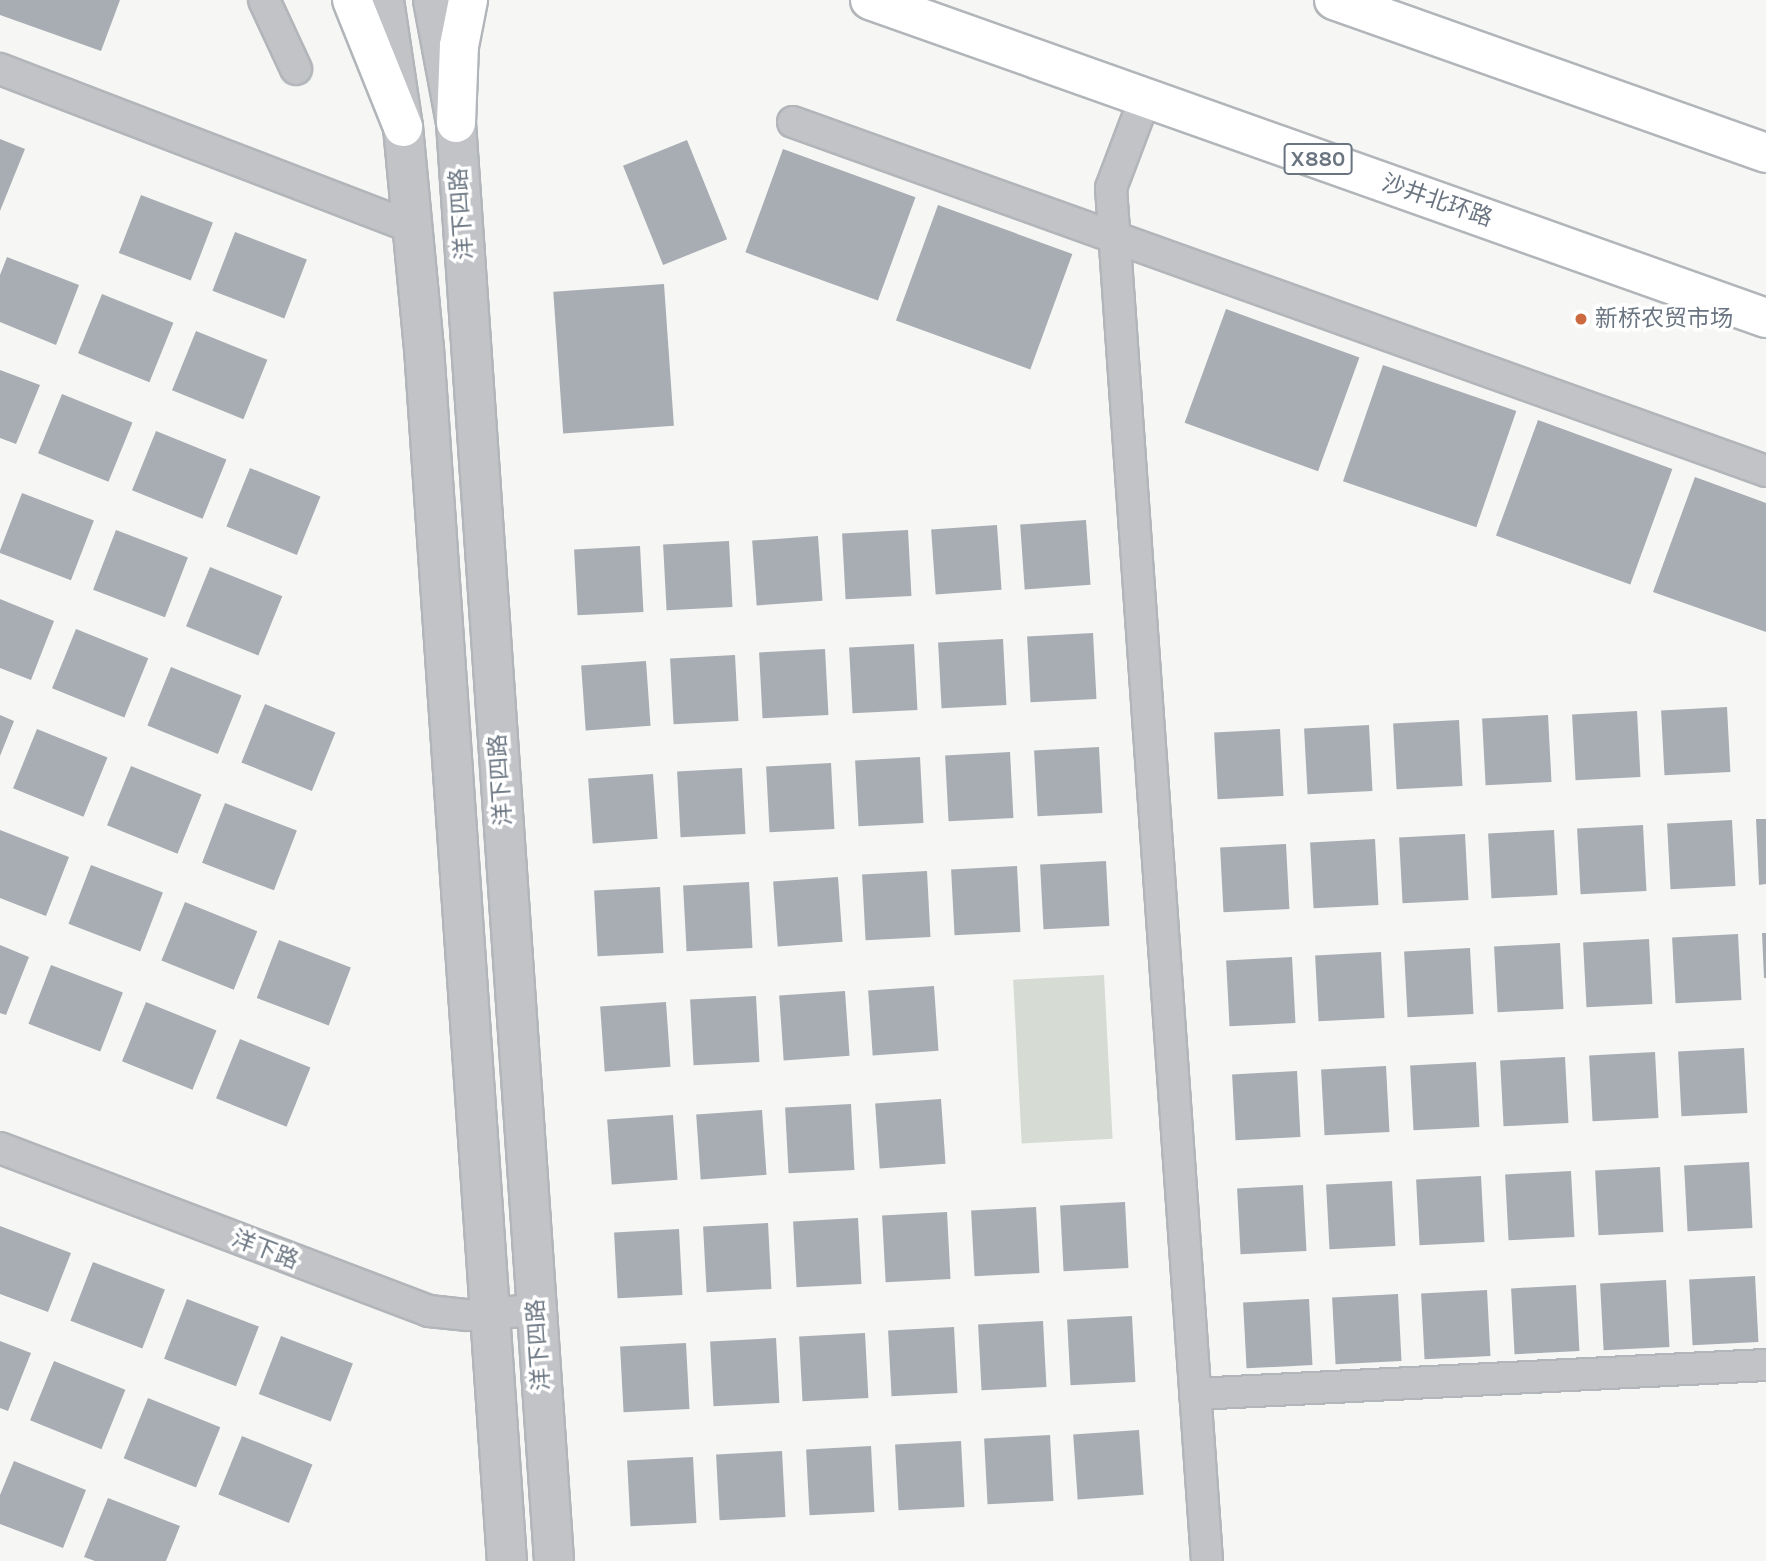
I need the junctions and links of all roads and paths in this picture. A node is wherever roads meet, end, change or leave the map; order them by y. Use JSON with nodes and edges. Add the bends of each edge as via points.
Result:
{"nodes":[{"id":1,"x":264,"y":0,"type":"edge"},
{"id":2,"x":352,"y":0,"type":"edge"},
{"id":3,"x":384,"y":0,"type":"edge"},
{"id":4,"x":433,"y":0,"type":"edge"},
{"id":5,"x":468,"y":0,"type":"edge"},
{"id":6,"x":870,"y":0,"type":"edge"},
{"id":7,"x":1334,"y":0,"type":"edge"},
{"id":8,"x":0,"y":69,"type":"edge"},
{"id":9,"x":296,"y":69,"type":"dead end"},
{"id":10,"x":1145,"y":98,"type":"junction"},
{"id":11,"x":793,"y":122,"type":"dead end"},
{"id":12,"x":456,"y":123,"type":"junction"},
{"id":13,"x":403,"y":127,"type":"junction"},
{"id":14,"x":1766,"y":153,"type":"edge"},
{"id":15,"x":412,"y":227,"type":"junction"},
{"id":16,"x":1115,"y":237,"type":"junction"},
{"id":17,"x":1766,"y":318,"type":"edge"},
{"id":18,"x":1766,"y":471,"type":"edge"},
{"id":19,"x":0,"y":1148,"type":"edge"},
{"id":20,"x":537,"y":1310,"type":"junction"},
{"id":21,"x":490,"y":1314,"type":"junction"},
{"id":22,"x":1766,"y":1365,"type":"edge"},
{"id":23,"x":1195,"y":1394,"type":"junction"},
{"id":24,"x":507,"y":1561,"type":"edge"},
{"id":25,"x":555,"y":1561,"type":"edge"},
{"id":26,"x":1207,"y":1561,"type":"edge"}],
"edges":[{"from":1,"to":9,"type":"street"},
{"from":2,"to":13,"type":"main road"},
{"from":3,"to":13,"type":"street","name":"洋下四路"},
{"from":4,"to":12,"type":"street","name":"洋下四路"},
{"from":5,"to":12,"type":"main road","via":[[458,46]]},
{"from":6,"to":10,"type":"main road","name":"沙井北环路","number":"X880"},
{"from":7,"to":14,"type":"main road"},
{"from":8,"to":15,"type":"street"},
{"from":10,"to":16,"type":"street","via":[[1111,188]]},
{"from":10,"to":17,"type":"main road","name":"沙井北环路","number":"X880"},
{"from":11,"to":16,"type":"street"},
{"from":12,"to":20,"type":"street","name":"洋下四路"},
{"from":13,"to":15,"type":"street","name":"洋下四路"},
{"from":15,"to":21,"type":"street","name":"洋下四路"},
{"from":16,"to":18,"type":"street"},
{"from":16,"to":23,"type":"street"},
{"from":19,"to":21,"type":"street","name":"洋下路","via":[[398,1302],[429,1311]]},
{"from":20,"to":21,"type":"street","name":"洋下路"},
{"from":20,"to":25,"type":"street","name":"洋下四路"},
{"from":21,"to":24,"type":"street","name":"洋下四路"},
{"from":22,"to":23,"type":"street"},
{"from":23,"to":26,"type":"street"}]}
